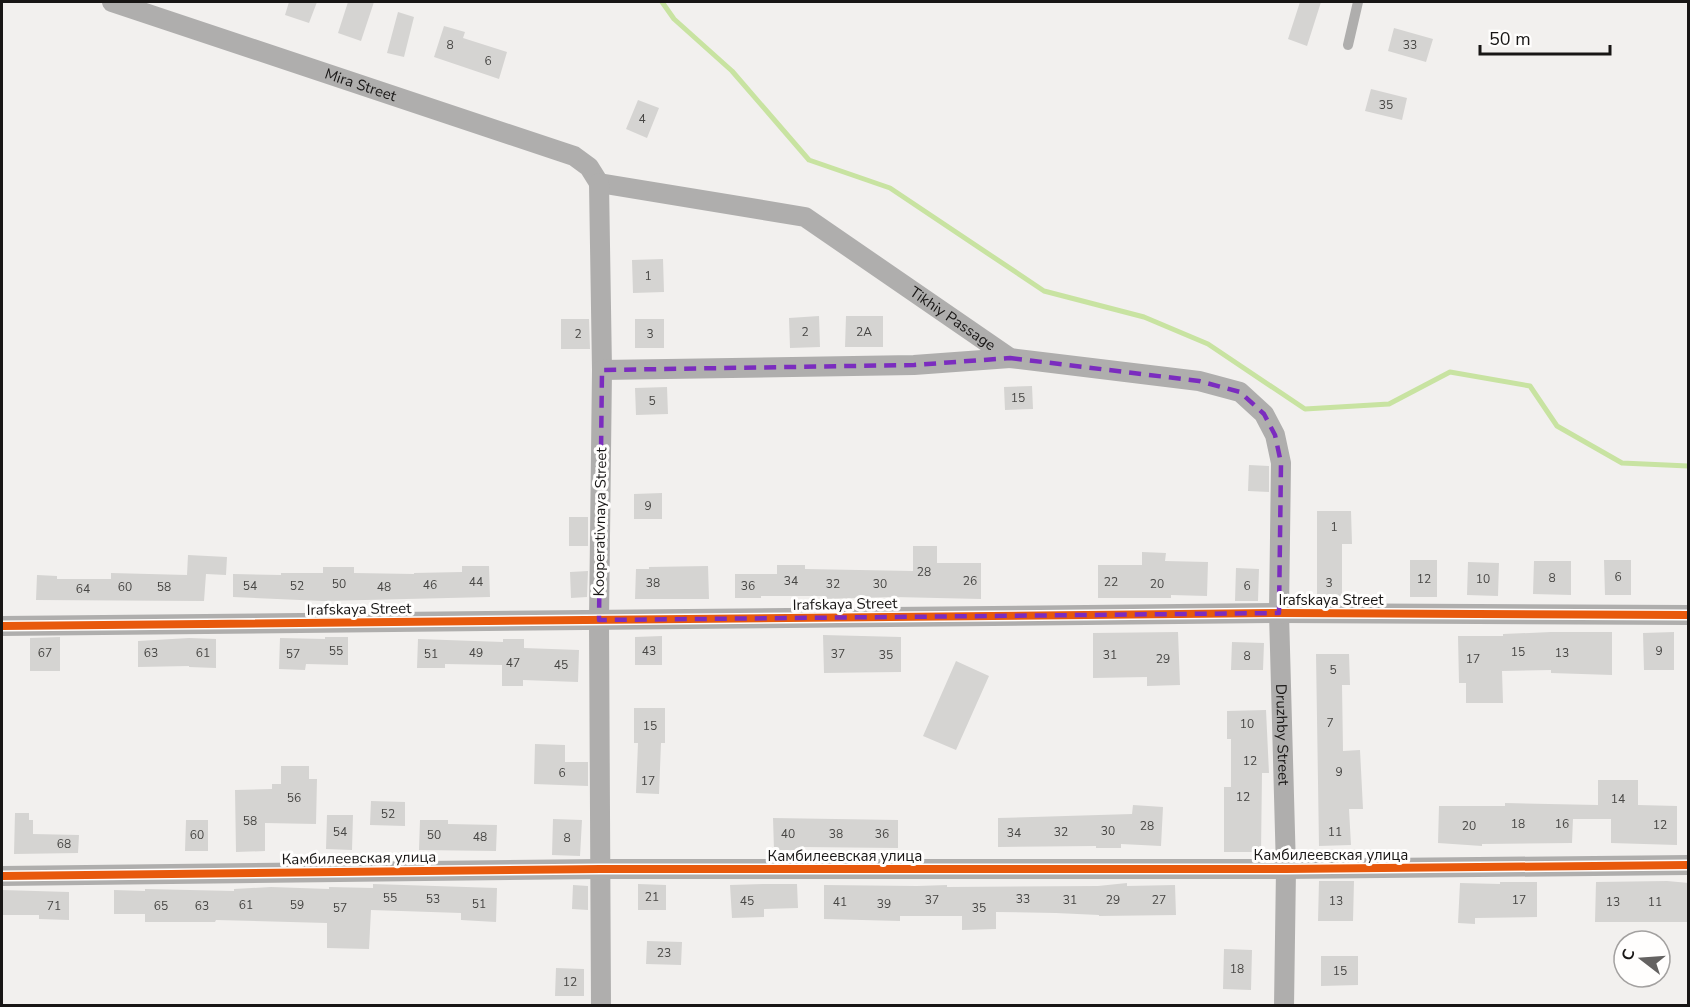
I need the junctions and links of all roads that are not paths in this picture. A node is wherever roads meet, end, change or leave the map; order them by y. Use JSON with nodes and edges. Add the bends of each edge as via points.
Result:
{"nodes":[{"id":1,"x":112,"y":2,"type":"edge"},
{"id":2,"x":1358,"y":2,"type":"edge"},
{"id":3,"x":1348,"y":45,"type":"dead end"},
{"id":4,"x":599,"y":183,"type":"junction"},
{"id":5,"x":1010,"y":358,"type":"junction"},
{"id":6,"x":602,"y":370,"type":"junction"},
{"id":7,"x":1281,"y":464,"type":"joint"},
{"id":8,"x":1279,"y":613,"type":"junction"},
{"id":9,"x":1689,"y":615,"type":"edge"},
{"id":10,"x":599,"y":620,"type":"junction"},
{"id":11,"x":2,"y":626,"type":"edge"},
{"id":12,"x":1689,"y":865,"type":"edge"},
{"id":13,"x":600,"y":869,"type":"junction"},
{"id":14,"x":1286,"y":869,"type":"junction"},
{"id":15,"x":2,"y":876,"type":"edge"},
{"id":16,"x":601,"y":1005,"type":"edge"},
{"id":17,"x":1284,"y":1005,"type":"edge"}],
"edges":[{"from":1,"to":4,"type":"street","name":"Mira Street","via":[[574,156],[589,167]]},
{"from":2,"to":3,"type":"lane"},
{"from":4,"to":5,"type":"street","name":"Tikhiy Passage","via":[[805,217]]},
{"from":4,"to":6,"type":"street","name":"Kooperativnaya Street"},
{"from":5,"to":6,"type":"street","via":[[914,365]]},
{"from":5,"to":7,"type":"street","name":"Tikhiy Passage","via":[[1199,381],[1240,392],[1264,414],[1275,435]]},
{"from":6,"to":10,"type":"street","name":"Kooperativnaya Street"},
{"from":7,"to":8,"type":"street","name":"Druzhby Street"},
{"from":8,"to":9,"type":"street","name":"Irafskaya Street"},
{"from":8,"to":10,"type":"street","name":"Irafskaya Street"},
{"from":8,"to":14,"type":"street","name":"Druzhby Street"},
{"from":10,"to":11,"type":"street","name":"Irafskaya Street"},
{"from":10,"to":13,"type":"street","name":"Kooperativnaya Street"},
{"from":12,"to":14,"type":"street","name":"Камбилеевская улица"},
{"from":13,"to":14,"type":"street","name":"Камбилеевская улица"},
{"from":13,"to":15,"type":"street","name":"Камбилеевская улица"},
{"from":13,"to":16,"type":"street","name":"Kooperativnaya Street"},
{"from":14,"to":17,"type":"street","name":"Druzhby Street"}]}
